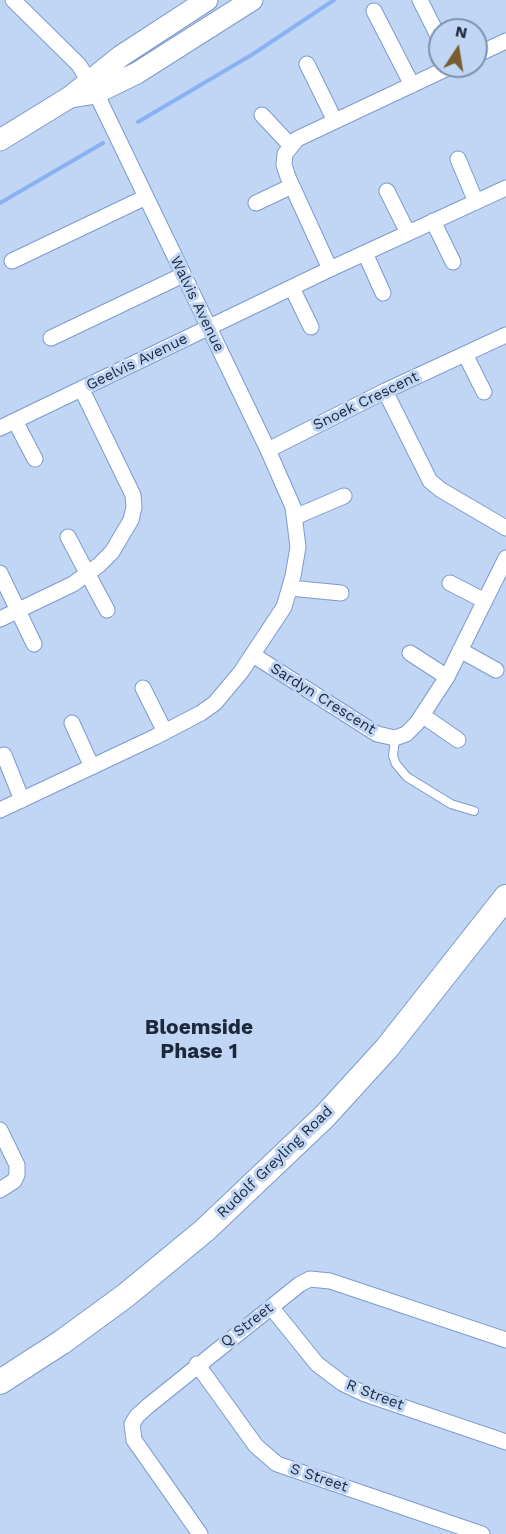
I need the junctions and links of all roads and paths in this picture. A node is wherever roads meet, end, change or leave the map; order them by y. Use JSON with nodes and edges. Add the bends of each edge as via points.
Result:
{"nodes":[{"id":1,"x":14,"y":0,"type":"edge"},
{"id":2,"x":207,"y":0,"type":"edge"},
{"id":3,"x":252,"y":0,"type":"edge"},
{"id":4,"x":420,"y":0,"type":"edge"},
{"id":5,"x":374,"y":11,"type":"dead end"},
{"id":6,"x":429,"y":18,"type":"edge"},
{"id":7,"x":506,"y":41,"type":"edge"},
{"id":8,"x":488,"y":49,"type":"edge"},
{"id":9,"x":307,"y":64,"type":"dead end"},
{"id":10,"x":428,"y":77,"type":"edge"},
{"id":11,"x":412,"y":85,"type":"junction"},
{"id":12,"x":93,"y":87,"type":"junction"},
{"id":13,"x":262,"y":115,"type":"dead end"},
{"id":14,"x":335,"y":121,"type":"junction"},
{"id":15,"x":0,"y":140,"type":"edge"},
{"id":16,"x":290,"y":146,"type":"junction"},
{"id":17,"x":458,"y":159,"type":"dead end"},
{"id":18,"x":292,"y":186,"type":"junction"},
{"id":19,"x":505,"y":190,"type":"edge"},
{"id":20,"x":387,"y":191,"type":"dead end"},
{"id":21,"x":146,"y":197,"type":"junction"},
{"id":22,"x":256,"y":202,"type":"dead end"},
{"id":23,"x":476,"y":202,"type":"junction"},
{"id":24,"x":433,"y":221,"type":"junction"},
{"id":25,"x":408,"y":233,"type":"junction"},
{"id":26,"x":365,"y":253,"type":"junction"},
{"id":27,"x":12,"y":261,"type":"dead end"},
{"id":28,"x":453,"y":262,"type":"dead end"},
{"id":29,"x":330,"y":269,"type":"junction"},
{"id":30,"x":183,"y":275,"type":"junction"},
{"id":31,"x":292,"y":288,"type":"junction"},
{"id":32,"x":383,"y":293,"type":"dead end"},
{"id":33,"x":311,"y":327,"type":"dead end"},
{"id":34,"x":208,"y":328,"type":"junction"},
{"id":35,"x":506,"y":335,"type":"edge"},
{"id":36,"x":51,"y":338,"type":"dead end"},
{"id":37,"x":465,"y":354,"type":"junction"},
{"id":38,"x":82,"y":390,"type":"junction"},
{"id":39,"x":385,"y":391,"type":"junction"},
{"id":40,"x":484,"y":392,"type":"dead end"},
{"id":41,"x":5,"y":424,"type":"edge"},
{"id":42,"x":268,"y":450,"type":"junction"},
{"id":43,"x":35,"y":459,"type":"dead end"},
{"id":44,"x":344,"y":496,"type":"dead end"},
{"id":45,"x":295,"y":517,"type":"junction"},
{"id":46,"x":506,"y":528,"type":"edge"},
{"id":47,"x":69,"y":537,"type":"dead end"},
{"id":48,"x":506,"y":558,"type":"edge"},
{"id":49,"x":0,"y":573,"type":"edge"},
{"id":50,"x":89,"y":573,"type":"junction"},
{"id":51,"x":450,"y":583,"type":"dead end"},
{"id":52,"x":501,"y":583,"type":"edge"},
{"id":53,"x":290,"y":588,"type":"junction"},
{"id":54,"x":341,"y":593,"type":"dead end"},
{"id":55,"x":485,"y":601,"type":"junction"},
{"id":56,"x":107,"y":610,"type":"dead end"},
{"id":57,"x":18,"y":611,"type":"junction"},
{"id":58,"x":0,"y":619,"type":"edge"},
{"id":59,"x":34,"y":644,"type":"dead end"},
{"id":60,"x":460,"y":650,"type":"junction"},
{"id":61,"x":410,"y":653,"type":"dead end"},
{"id":62,"x":253,"y":655,"type":"junction"},
{"id":63,"x":496,"y":670,"type":"dead end"},
{"id":64,"x":447,"y":677,"type":"junction"},
{"id":65,"x":143,"y":688,"type":"dead end"},
{"id":66,"x":422,"y":715,"type":"junction"},
{"id":67,"x":72,"y":723,"type":"dead end"},
{"id":68,"x":165,"y":732,"type":"junction"},
{"id":69,"x":395,"y":738,"type":"junction"},
{"id":70,"x":458,"y":740,"type":"dead end"},
{"id":71,"x":4,"y":755,"type":"dead end"},
{"id":72,"x":92,"y":767,"type":"junction"},
{"id":73,"x":22,"y":800,"type":"junction"},
{"id":74,"x":0,"y":810,"type":"edge"},
{"id":75,"x":474,"y":811,"type":"dead end"},
{"id":76,"x":506,"y":897,"type":"edge"},
{"id":77,"x":0,"y":1130,"type":"edge"},
{"id":78,"x":0,"y":1190,"type":"edge"},
{"id":79,"x":270,"y":1307,"type":"junction"},
{"id":80,"x":506,"y":1340,"type":"edge"},
{"id":81,"x":197,"y":1364,"type":"junction"},
{"id":82,"x":0,"y":1382,"type":"edge"},
{"id":83,"x":506,"y":1442,"type":"edge"},
{"id":84,"x":200,"y":1534,"type":"edge"},
{"id":85,"x":482,"y":1534,"type":"edge"}],
"edges":[{"from":1,"to":12,"type":"street","name":"Walvis Avenue","via":[[79,65]]},
{"from":2,"to":12,"type":"street","via":[[121,56]]},
{"from":3,"to":12,"type":"street","via":[[137,73]]},
{"from":4,"to":6,"type":"street"},
{"from":5,"to":11,"type":"street"},
{"from":7,"to":8,"type":"street"},
{"from":9,"to":14,"type":"street"},
{"from":10,"to":11,"type":"street"},
{"from":11,"to":14,"type":"street"},
{"from":12,"to":15,"type":"street"},
{"from":12,"to":21,"type":"street","name":"Walvis Avenue"},
{"from":13,"to":16,"type":"street"},
{"from":14,"to":16,"type":"street"},
{"from":16,"to":18,"type":"street","via":[[284,165]]},
{"from":17,"to":23,"type":"street"},
{"from":18,"to":22,"type":"street"},
{"from":18,"to":29,"type":"street"},
{"from":19,"to":23,"type":"street","name":"Geelvis Avenue"},
{"from":20,"to":25,"type":"street"},
{"from":21,"to":27,"type":"street"},
{"from":21,"to":30,"type":"street","name":"Walvis Avenue"},
{"from":23,"to":24,"type":"street","name":"Geelvis Avenue"},
{"from":24,"to":25,"type":"street","name":"Geelvis Avenue"},
{"from":24,"to":28,"type":"street"},
{"from":25,"to":26,"type":"street","name":"Geelvis Avenue"},
{"from":26,"to":29,"type":"street","name":"Geelvis Avenue"},
{"from":26,"to":32,"type":"street"},
{"from":29,"to":31,"type":"street","name":"Geelvis Avenue"},
{"from":30,"to":34,"type":"street","name":"Walvis Avenue"},
{"from":30,"to":36,"type":"street"},
{"from":31,"to":33,"type":"street"},
{"from":31,"to":34,"type":"street","name":"Geelvis Avenue"},
{"from":34,"to":38,"type":"street","name":"Geelvis Avenue"},
{"from":34,"to":42,"type":"street","name":"Walvis Avenue"},
{"from":35,"to":37,"type":"street","name":"Snoek Crescent"},
{"from":37,"to":39,"type":"street","name":"Snoek Crescent"},
{"from":37,"to":40,"type":"street"},
{"from":38,"to":41,"type":"street","name":"Geelvis Avenue"},
{"from":38,"to":50,"type":"street","via":[[133,495],[134,507],[131,520],[112,552]]},
{"from":39,"to":42,"type":"street","name":"Snoek Crescent"},
{"from":39,"to":46,"type":"street","via":[[430,481]]},
{"from":41,"to":43,"type":"street","name":"Geelvis Avenue"},
{"from":42,"to":45,"type":"street","name":"Walvis Avenue"},
{"from":44,"to":45,"type":"street"},
{"from":45,"to":53,"type":"street","name":"Walvis Avenue","via":[[298,547]]},
{"from":47,"to":50,"type":"street"},
{"from":48,"to":52,"type":"street","name":"Sardyn Crescent"},
{"from":49,"to":57,"type":"street"},
{"from":50,"to":56,"type":"street"},
{"from":50,"to":57,"type":"street"},
{"from":51,"to":55,"type":"street"},
{"from":52,"to":55,"type":"street","name":"Sardyn Crescent"},
{"from":53,"to":54,"type":"street"},
{"from":53,"to":62,"type":"street","name":"Walvis Avenue","via":[[284,607]]},
{"from":55,"to":60,"type":"street","name":"Sardyn Crescent"},
{"from":57,"to":58,"type":"street"},
{"from":57,"to":59,"type":"street"},
{"from":60,"to":63,"type":"street"},
{"from":60,"to":64,"type":"street","name":"Sardyn Crescent"},
{"from":61,"to":64,"type":"street"},
{"from":62,"to":68,"type":"street","name":"Walvis Avenue","via":[[215,703]]},
{"from":62,"to":69,"type":"street","name":"Sardyn Crescent","via":[[377,734]]},
{"from":64,"to":66,"type":"street","name":"Sardyn Crescent"},
{"from":65,"to":68,"type":"street"},
{"from":66,"to":69,"type":"street","name":"Sardyn Crescent","via":[[406,734]]},
{"from":66,"to":70,"type":"street"},
{"from":67,"to":72,"type":"street"},
{"from":68,"to":72,"type":"street","name":"Walvis Avenue"},
{"from":69,"to":75,"type":"lane","via":[[393,756],[402,772],[444,801]]},
{"from":71,"to":73,"type":"street"},
{"from":72,"to":73,"type":"street","name":"Walvis Avenue"},
{"from":73,"to":74,"type":"street","name":"Walvis Avenue"},
{"from":76,"to":82,"type":"main road","name":"Rudolf Greyling Road","via":[[387,1048],[325,1116],[205,1230],[125,1296]]},
{"from":77,"to":78,"type":"street","via":[[17,1165],[14,1182]]},
{"from":79,"to":80,"type":"street","name":"Q Street","via":[[310,1279],[330,1281]]},
{"from":79,"to":81,"type":"street","name":"Q Street"},
{"from":79,"to":83,"type":"street","name":"R Street","via":[[316,1364],[342,1383]]},
{"from":81,"to":84,"type":"street","name":"Q Street","via":[[137,1416],[132,1431],[134,1440]]},
{"from":81,"to":85,"type":"street","name":"S Street","via":[[256,1446],[277,1464]]}]}
